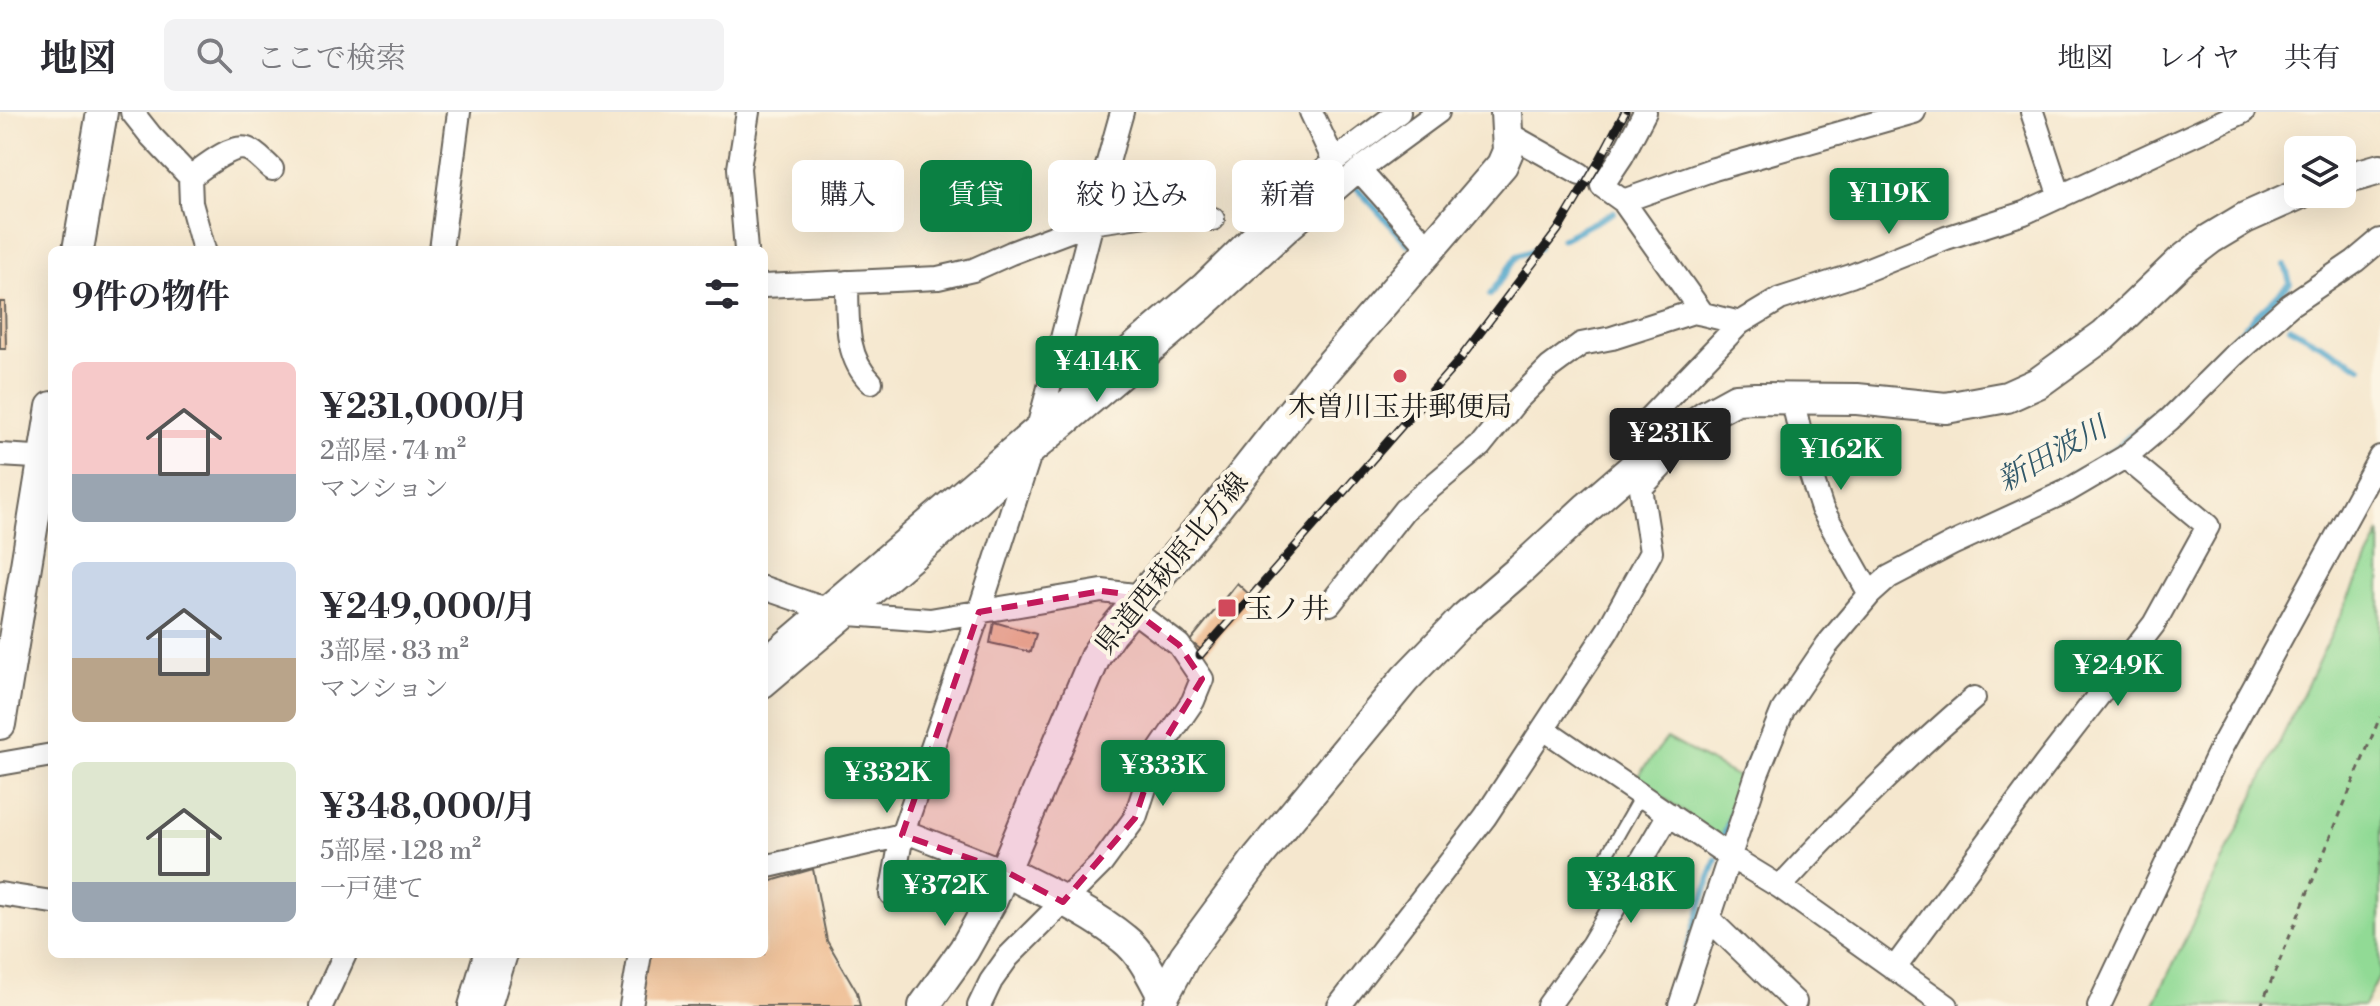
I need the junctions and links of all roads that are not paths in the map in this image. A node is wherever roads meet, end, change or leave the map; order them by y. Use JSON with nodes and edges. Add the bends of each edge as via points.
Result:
{"nodes":[{"id":1,"x":102,"y":112,"type":"edge"},
{"id":2,"x":132,"y":112,"type":"edge"},
{"id":3,"x":459,"y":112,"type":"edge"},
{"id":4,"x":748,"y":112,"type":"edge"},
{"id":5,"x":1122,"y":112,"type":"edge"},
{"id":6,"x":1311,"y":112,"type":"edge"},
{"id":7,"x":1399,"y":112,"type":"edge"},
{"id":8,"x":1438,"y":112,"type":"edge"},
{"id":9,"x":1645,"y":112,"type":"edge"},
{"id":10,"x":1914,"y":112,"type":"edge"},
{"id":11,"x":2032,"y":112,"type":"edge"},
{"id":12,"x":2243,"y":112,"type":"edge"},
{"id":13,"x":1507,"y":123,"type":"edge"},
{"id":14,"x":1108,"y":160,"type":"edge"},
{"id":15,"x":1334,"y":160,"type":"edge"},
{"id":16,"x":1335,"y":160,"type":"edge"},
{"id":17,"x":272,"y":169,"type":"dead end"},
{"id":18,"x":2380,"y":169,"type":"edge"},
{"id":19,"x":1359,"y":170,"type":"junction"},
{"id":20,"x":1580,"y":174,"type":"dead end"},
{"id":21,"x":2356,"y":176,"type":"edge"},
{"id":22,"x":190,"y":177,"type":"junction"},
{"id":23,"x":2060,"y":197,"type":"junction"},
{"id":24,"x":1623,"y":201,"type":"junction"},
{"id":25,"x":2284,"y":201,"type":"edge"},
{"id":26,"x":1066,"y":232,"type":"edge"},
{"id":27,"x":1088,"y":232,"type":"edge"},
{"id":28,"x":1256,"y":232,"type":"edge"},
{"id":29,"x":2380,"y":240,"type":"edge"},
{"id":30,"x":79,"y":246,"type":"edge"},
{"id":31,"x":203,"y":246,"type":"edge"},
{"id":32,"x":442,"y":246,"type":"edge"},
{"id":33,"x":746,"y":246,"type":"edge"},
{"id":34,"x":1430,"y":249,"type":"junction"},
{"id":35,"x":847,"y":282,"type":"junction"},
{"id":36,"x":768,"y":286,"type":"edge"},
{"id":37,"x":1703,"y":314,"type":"junction"},
{"id":38,"x":1740,"y":323,"type":"junction"},
{"id":39,"x":871,"y":382,"type":"dead end"},
{"id":40,"x":1792,"y":398,"type":"junction"},
{"id":41,"x":1039,"y":423,"type":"junction"},
{"id":42,"x":1672,"y":441,"type":"junction"},
{"id":43,"x":0,"y":455,"type":"edge"},
{"id":44,"x":1029,"y":456,"type":"junction"},
{"id":45,"x":2125,"y":457,"type":"junction"},
{"id":46,"x":2380,"y":457,"type":"edge"},
{"id":47,"x":48,"y":458,"type":"edge"},
{"id":48,"x":1633,"y":468,"type":"junction"},
{"id":49,"x":768,"y":589,"type":"edge"},
{"id":50,"x":1870,"y":594,"type":"junction"},
{"id":51,"x":1136,"y":602,"type":"junction"},
{"id":52,"x":1330,"y":604,"type":"dead end"},
{"id":53,"x":826,"y":608,"type":"junction"},
{"id":54,"x":979,"y":612,"type":"junction"},
{"id":55,"x":850,"y":614,"type":"junction"},
{"id":56,"x":768,"y":657,"type":"edge"},
{"id":57,"x":768,"y":683,"type":"edge"},
{"id":58,"x":1974,"y":698,"type":"dead end"},
{"id":59,"x":0,"y":724,"type":"edge"},
{"id":60,"x":1544,"y":729,"type":"junction"},
{"id":61,"x":48,"y":756,"type":"edge"},
{"id":62,"x":0,"y":764,"type":"edge"},
{"id":63,"x":1641,"y":795,"type":"junction"},
{"id":64,"x":1669,"y":814,"type":"junction"},
{"id":65,"x":902,"y":835,"type":"junction"},
{"id":66,"x":1731,"y":857,"type":"junction"},
{"id":67,"x":1605,"y":858,"type":"dead end"},
{"id":68,"x":768,"y":866,"type":"edge"},
{"id":69,"x":1003,"y":870,"type":"junction"},
{"id":70,"x":1780,"y":887,"type":"junction"},
{"id":71,"x":0,"y":894,"type":"edge"},
{"id":72,"x":891,"y":894,"type":"dead end"},
{"id":73,"x":48,"y":901,"type":"edge"},
{"id":74,"x":1063,"y":902,"type":"junction"},
{"id":75,"x":1710,"y":920,"type":"junction"},
{"id":76,"x":343,"y":958,"type":"edge"},
{"id":77,"x":484,"y":958,"type":"edge"},
{"id":78,"x":505,"y":958,"type":"edge"},
{"id":79,"x":639,"y":958,"type":"edge"},
{"id":80,"x":1894,"y":969,"type":"junction"},
{"id":81,"x":991,"y":981,"type":"junction"},
{"id":82,"x":1795,"y":1002,"type":"dead end"},
{"id":83,"x":1166,"y":1003,"type":"edge"},
{"id":84,"x":321,"y":1006,"type":"edge"},
{"id":85,"x":470,"y":1006,"type":"edge"},
{"id":86,"x":490,"y":1006,"type":"edge"},
{"id":87,"x":631,"y":1006,"type":"edge"},
{"id":88,"x":924,"y":1006,"type":"edge"},
{"id":89,"x":979,"y":1006,"type":"edge"},
{"id":90,"x":991,"y":1006,"type":"edge"},
{"id":91,"x":1339,"y":1006,"type":"edge"},
{"id":92,"x":1548,"y":1006,"type":"edge"},
{"id":93,"x":1680,"y":1006,"type":"edge"},
{"id":94,"x":1947,"y":1006,"type":"edge"},
{"id":95,"x":2099,"y":1006,"type":"edge"}],
"edges":[{"from":1,"to":30,"type":"street"},
{"from":2,"to":22,"type":"street"},
{"from":3,"to":32,"type":"street"},
{"from":4,"to":33,"type":"street","via":[[739,168]]},
{"from":5,"to":14,"type":"street"},
{"from":6,"to":15,"type":"street"},
{"from":7,"to":16,"type":"street"},
{"from":8,"to":19,"type":"street"},
{"from":9,"to":24,"type":"street","via":[[1602,186]]},
{"from":10,"to":24,"type":"street"},
{"from":11,"to":23,"type":"street"},
{"from":12,"to":23,"type":"street"},
{"from":13,"to":20,"type":"street"},
{"from":13,"to":34,"type":"street","name":"県道西萩原北方線","via":[[1508,151],[1502,165]]},
{"from":17,"to":22,"type":"street","via":[[249,149],[237,148]]},
{"from":18,"to":21,"type":"street"},
{"from":19,"to":34,"type":"street"},
{"from":19,"to":44,"type":"street"},
{"from":22,"to":31,"type":"street"},
{"from":23,"to":38,"type":"street","via":[[1780,299]]},
{"from":24,"to":37,"type":"street"},
{"from":25,"to":40,"type":"street","via":[[2210,239],[2104,335],[2038,383],[2007,397],[1946,408]]},
{"from":26,"to":35,"type":"street","via":[[973,270],[938,278]]},
{"from":27,"to":41,"type":"street"},
{"from":28,"to":41,"type":"street"},
{"from":29,"to":45,"type":"street","via":[[2290,305]]},
{"from":34,"to":51,"type":"street","name":"県道西萩原北方線"},
{"from":35,"to":36,"type":"street"},
{"from":35,"to":39,"type":"street","via":[[852,354]]},
{"from":37,"to":38,"type":"street"},
{"from":37,"to":52,"type":"street","via":[[1693,312],[1581,344],[1550,367],[1480,446],[1404,510]]},
{"from":38,"to":48,"type":"street","via":[[1649,418]]},
{"from":40,"to":42,"type":"street","via":[[1736,399]]},
{"from":40,"to":50,"type":"street","via":[[1822,509]]},
{"from":41,"to":44,"type":"street"},
{"from":41,"to":53,"type":"street"},
{"from":42,"to":48,"type":"street"},
{"from":42,"to":60,"type":"street","via":[[1661,467],[1641,488],[1651,552]]},
{"from":43,"to":47,"type":"street"},
{"from":44,"to":54,"type":"street"},
{"from":44,"to":55,"type":"street"},
{"from":45,"to":50,"type":"street","via":[[2067,491],[1902,570]]},
{"from":45,"to":80,"type":"street","via":[[2208,526],[2154,624]]},
{"from":46,"to":95,"type":"street","via":[[2222,746]]},
{"from":47,"to":59,"type":"street"},
{"from":48,"to":83,"type":"street","via":[[1464,618],[1405,679],[1258,857],[1185,956]]},
{"from":49,"to":53,"type":"street"},
{"from":50,"to":66,"type":"street","via":[[1783,710]]},
{"from":51,"to":54,"type":"street","via":[[1102,591]]},
{"from":51,"to":69,"type":"street","name":"県道西萩原北方線","via":[[1096,655]]},
{"from":51,"to":74,"type":"street","via":[[1179,645],[1202,679],[1156,755],[1135,818],[1102,863]]},
{"from":53,"to":55,"type":"street"},
{"from":53,"to":56,"type":"street"},
{"from":54,"to":55,"type":"street","via":[[930,620]]},
{"from":54,"to":65,"type":"street"},
{"from":55,"to":57,"type":"street"},
{"from":58,"to":70,"type":"street"},
{"from":60,"to":63,"type":"street"},
{"from":60,"to":91,"type":"street","via":[[1485,817]]},
{"from":61,"to":62,"type":"street"},
{"from":63,"to":64,"type":"street"},
{"from":63,"to":67,"type":"lane"},
{"from":64,"to":66,"type":"street"},
{"from":64,"to":92,"type":"street","via":[[1592,945]]},
{"from":65,"to":68,"type":"street"},
{"from":65,"to":69,"type":"street"},
{"from":65,"to":72,"type":"street"},
{"from":66,"to":70,"type":"street"},
{"from":66,"to":75,"type":"street"},
{"from":69,"to":74,"type":"street"},
{"from":69,"to":88,"type":"street","name":"県道西萩原北方線","via":[[964,950]]},
{"from":70,"to":80,"type":"street"},
{"from":71,"to":73,"type":"street"},
{"from":74,"to":81,"type":"street"},
{"from":74,"to":83,"type":"street","via":[[1126,940]]},
{"from":75,"to":82,"type":"street"},
{"from":75,"to":93,"type":"street"},
{"from":76,"to":84,"type":"street"},
{"from":77,"to":85,"type":"street"},
{"from":78,"to":86,"type":"street"},
{"from":79,"to":87,"type":"street"},
{"from":80,"to":94,"type":"street"},
{"from":81,"to":89,"type":"street"},
{"from":81,"to":90,"type":"street"}]}
